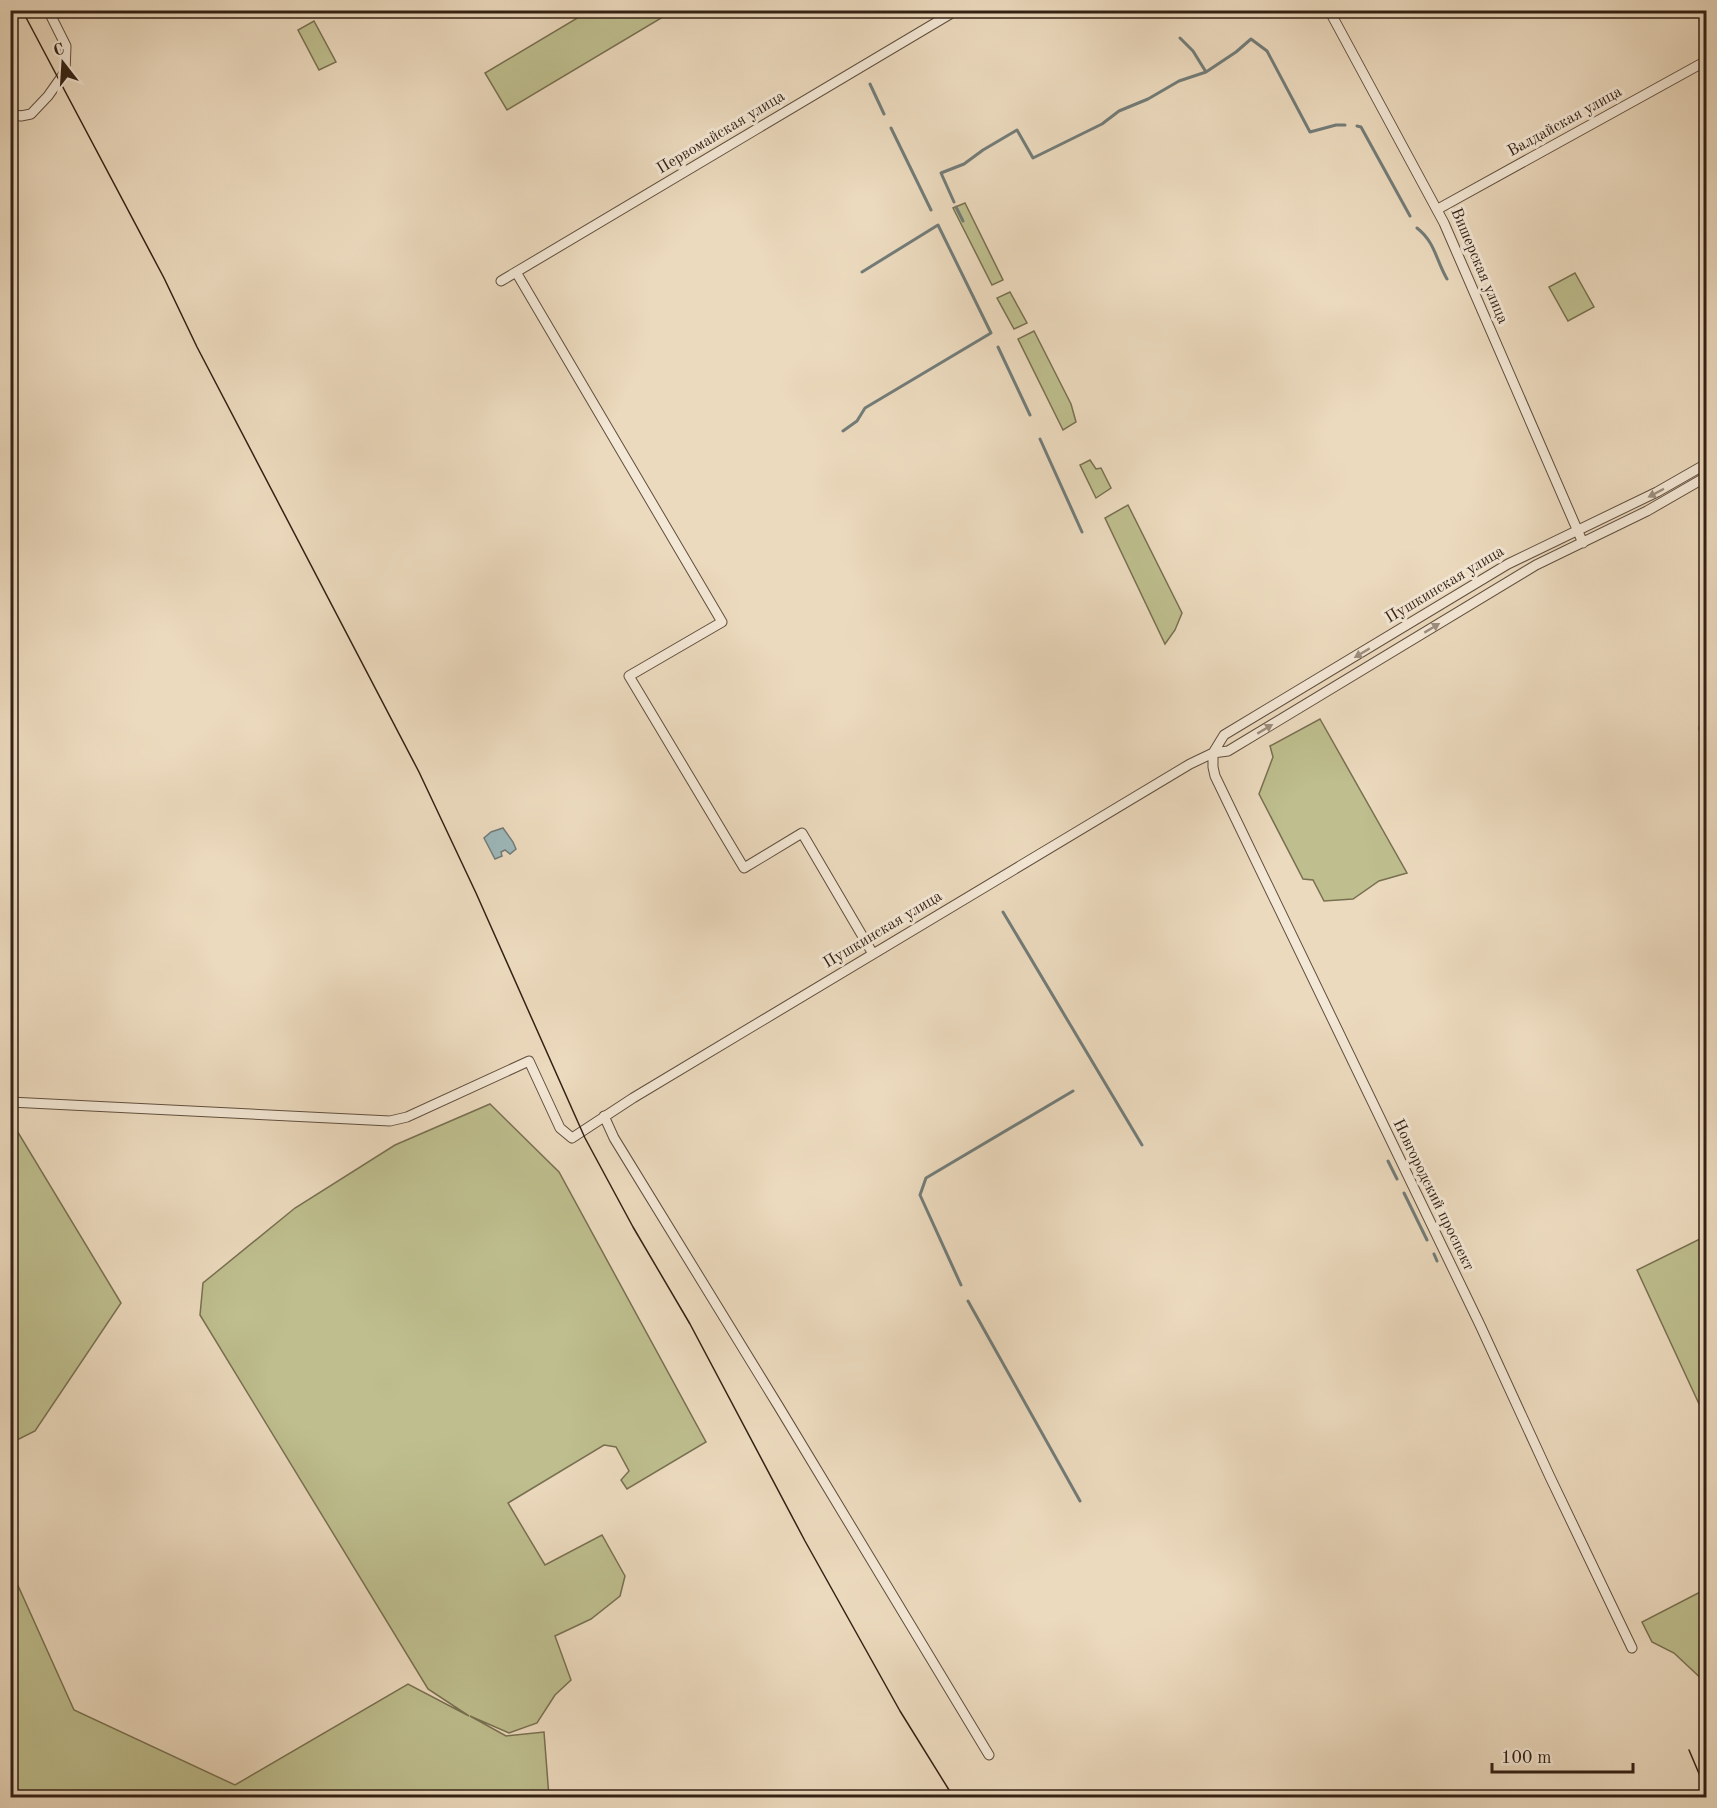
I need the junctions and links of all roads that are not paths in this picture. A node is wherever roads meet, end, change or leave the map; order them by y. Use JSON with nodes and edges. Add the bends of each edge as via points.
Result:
{"nodes":[{"id":1,"x":48,"y":10,"type":"edge"},
{"id":2,"x":957,"y":10,"type":"edge"},
{"id":3,"x":1329,"y":10,"type":"edge"},
{"id":4,"x":1707,"y":61,"type":"edge"},
{"id":5,"x":10,"y":114,"type":"edge"},
{"id":6,"x":1438,"y":209,"type":"junction"},
{"id":7,"x":516,"y":272,"type":"junction"},
{"id":8,"x":501,"y":281,"type":"dead end"},
{"id":9,"x":1707,"y":464,"type":"edge"},
{"id":10,"x":1707,"y":477,"type":"edge"},
{"id":11,"x":1577,"y":531,"type":"junction"},
{"id":12,"x":1583,"y":543,"type":"junction"},
{"id":13,"x":1707,"y":727,"type":"edge"},
{"id":14,"x":1707,"y":740,"type":"edge"},
{"id":15,"x":1213,"y":753,"type":"junction"},
{"id":16,"x":873,"y":954,"type":"junction"},
{"id":17,"x":10,"y":1102,"type":"edge"},
{"id":18,"x":604,"y":1116,"type":"junction"},
{"id":19,"x":1632,"y":1648,"type":"dead end"},
{"id":20,"x":989,"y":1755,"type":"dead end"}],
"edges":[{"from":1,"to":5,"type":"street","via":[[66,46],[65,72],[31,114]]},
{"from":2,"to":7,"type":"street","name":"Первомайская улица"},
{"from":3,"to":6,"type":"street","name":"Вишерская улица"},
{"from":4,"to":6,"type":"street","name":"Валдайская улица"},
{"from":6,"to":11,"type":"street","name":"Вишерская улица"},
{"from":7,"to":8,"type":"street","name":"Первомайская улица"},
{"from":7,"to":16,"type":"street","via":[[722,622],[629,676],[744,868],[802,833]]},
{"from":9,"to":11,"type":"street","name":"Пушкинская улица","one_way":true},
{"from":10,"to":12,"type":"street","name":"Пушкинская улица"},
{"from":11,"to":12,"type":"street","name":"Вишерская улица"},
{"from":11,"to":15,"type":"street","name":"Пушкинская улица","one_way":true,"via":[[1508,564],[1224,735]]},
{"from":15,"to":12,"type":"street","name":"Пушкинская улица","one_way":true,"via":[[1228,751],[1536,565]]},
{"from":13,"to":14,"type":"street"},
{"from":15,"to":16,"type":"street","name":"Пушкинская улица"},
{"from":15,"to":19,"type":"street","name":"Новгородский проспект","via":[[1215,776]]},
{"from":16,"to":18,"type":"street","name":"Пушкинская улица"},
{"from":17,"to":18,"type":"street","name":"Пушкинская улица","via":[[390,1121],[407,1117],[529,1061],[560,1128],[572,1138]]},
{"from":18,"to":20,"type":"street"}]}
